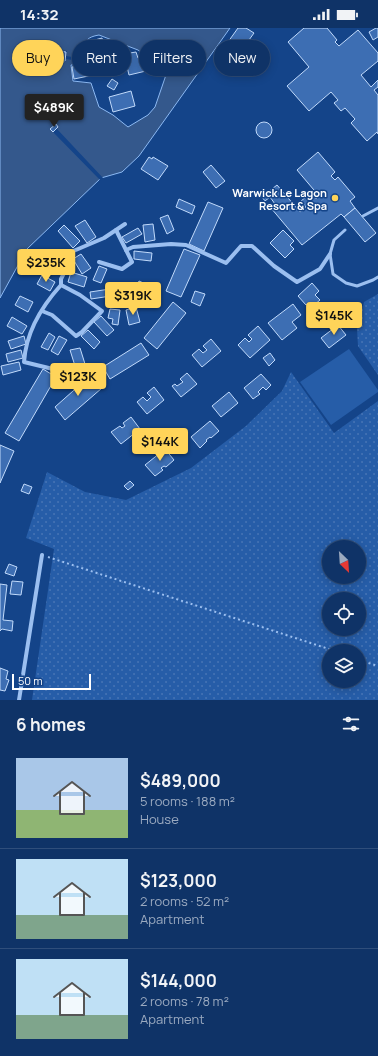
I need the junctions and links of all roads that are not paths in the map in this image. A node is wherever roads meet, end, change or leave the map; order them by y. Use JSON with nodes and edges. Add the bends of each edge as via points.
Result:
{"nodes":[{"id":1,"x":378,"y":208,"type":"edge"},
{"id":2,"x":363,"y":216,"type":"dead end"},
{"id":3,"x":125,"y":224,"type":"dead end"},
{"id":4,"x":116,"y":230,"type":"junction"},
{"id":5,"x":345,"y":230,"type":"dead end"},
{"id":6,"x":126,"y":250,"type":"junction"},
{"id":7,"x":330,"y":254,"type":"junction"},
{"id":8,"x":100,"y":262,"type":"dead end"},
{"id":9,"x":378,"y":277,"type":"edge"},
{"id":10,"x":61,"y":286,"type":"junction"},
{"id":11,"x":42,"y":311,"type":"junction"},
{"id":12,"x":57,"y":370,"type":"dead end"},
{"id":13,"x":42,"y":555,"type":"road end"},
{"id":14,"x":19,"y":700,"type":"edge"}],
"edges":[{"from":1,"to":2,"type":"lane"},
{"from":3,"to":4,"type":"street"},
{"from":4,"to":6,"type":"street"},
{"from":4,"to":10,"type":"street","via":[[71,252]]},
{"from":5,"to":7,"type":"lane","via":[[334,240]]},
{"from":6,"to":7,"type":"street","via":[[133,247],[186,245],[226,263],[241,246],[252,246],[297,282],[320,269]]},
{"from":6,"to":8,"type":"street","via":[[132,262],[122,269]]},
{"from":7,"to":9,"type":"lane","via":[[333,274],[346,283],[357,286]]},
{"from":10,"to":11,"type":"street"},
{"from":10,"to":11,"type":"street","via":[[80,295],[102,311],[76,336],[52,315]]},
{"from":11,"to":12,"type":"street","via":[[29,335],[24,362]]},
{"from":13,"to":14,"type":"street"}]}
